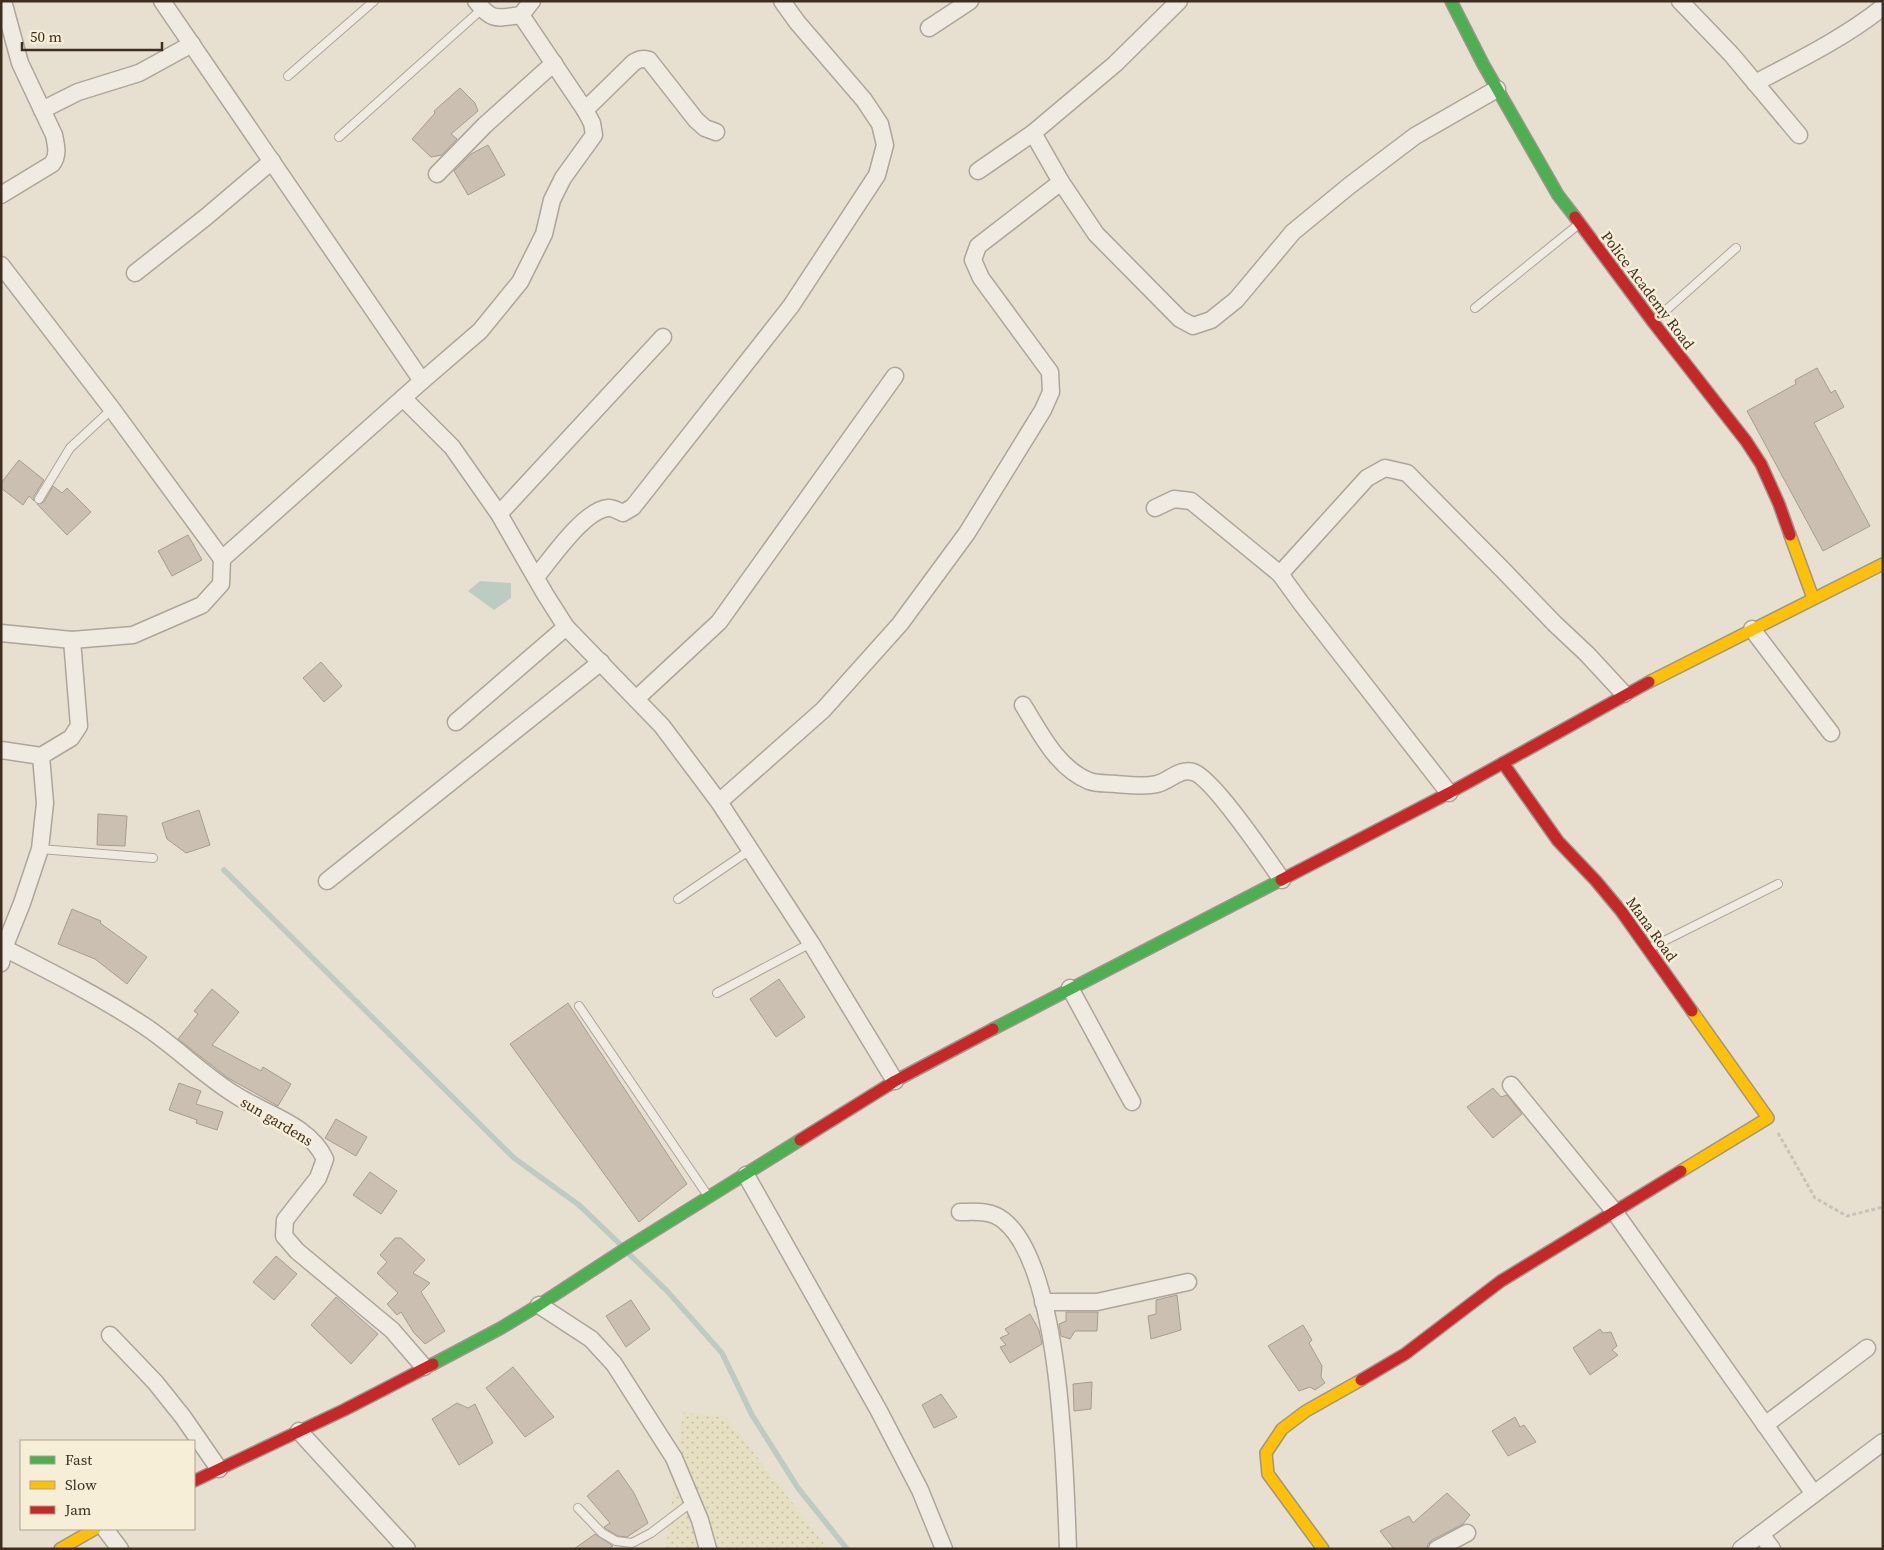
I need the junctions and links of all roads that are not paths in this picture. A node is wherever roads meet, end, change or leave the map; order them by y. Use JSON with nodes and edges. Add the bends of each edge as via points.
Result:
{"nodes":[{"id":1,"x":3,"y":1,"type":"edge"},
{"id":2,"x":162,"y":1,"type":"edge"},
{"id":3,"x":374,"y":1,"type":"edge"},
{"id":4,"x":532,"y":1,"type":"edge"},
{"id":5,"x":782,"y":1,"type":"edge"},
{"id":6,"x":970,"y":1,"type":"edge"},
{"id":7,"x":1179,"y":1,"type":"edge"},
{"id":8,"x":1451,"y":1,"type":"edge"},
{"id":9,"x":1680,"y":1,"type":"edge"},
{"id":10,"x":479,"y":5,"type":"edge"},
{"id":11,"x":1883,"y":7,"type":"edge"},
{"id":12,"x":521,"y":14,"type":"junction"},
{"id":13,"x":929,"y":28,"type":"dead end"},
{"id":14,"x":192,"y":44,"type":"junction"},
{"id":15,"x":554,"y":63,"type":"junction"},
{"id":16,"x":288,"y":76,"type":"dead end"},
{"id":17,"x":1756,"y":83,"type":"junction"},
{"id":18,"x":1497,"y":89,"type":"junction"},
{"id":19,"x":42,"y":110,"type":"junction"},
{"id":20,"x":585,"y":110,"type":"junction"},
{"id":21,"x":716,"y":132,"type":"dead end"},
{"id":22,"x":1033,"y":132,"type":"junction"},
{"id":23,"x":1799,"y":135,"type":"dead end"},
{"id":24,"x":339,"y":136,"type":"dead end"},
{"id":25,"x":272,"y":161,"type":"junction"},
{"id":26,"x":978,"y":171,"type":"dead end"},
{"id":27,"x":437,"y":174,"type":"dead end"},
{"id":28,"x":1061,"y":182,"type":"junction"},
{"id":29,"x":1,"y":195,"type":"edge"},
{"id":30,"x":1580,"y":223,"type":"junction"},
{"id":31,"x":1736,"y":248,"type":"dead end"},
{"id":32,"x":1,"y":265,"type":"edge"},
{"id":33,"x":135,"y":273,"type":"dead end"},
{"id":34,"x":1475,"y":308,"type":"dead end"},
{"id":35,"x":1653,"y":322,"type":"junction"},
{"id":36,"x":663,"y":337,"type":"dead end"},
{"id":37,"x":895,"y":376,"type":"dead end"},
{"id":38,"x":422,"y":381,"type":"junction"},
{"id":39,"x":403,"y":398,"type":"junction"},
{"id":40,"x":112,"y":409,"type":"junction"},
{"id":41,"x":39,"y":499,"type":"dead end"},
{"id":42,"x":1155,"y":508,"type":"dead end"},
{"id":43,"x":500,"y":514,"type":"junction"},
{"id":44,"x":222,"y":559,"type":"junction"},
{"id":45,"x":1883,"y":564,"type":"edge"},
{"id":46,"x":1280,"y":574,"type":"junction"},
{"id":47,"x":536,"y":577,"type":"junction"},
{"id":48,"x":1813,"y":598,"type":"junction"},
{"id":49,"x":566,"y":627,"type":"junction"},
{"id":50,"x":1752,"y":629,"type":"junction"},
{"id":51,"x":1,"y":633,"type":"edge"},
{"id":52,"x":72,"y":640,"type":"junction"},
{"id":53,"x":601,"y":662,"type":"junction"},
{"id":54,"x":1624,"y":694,"type":"junction"},
{"id":55,"x":636,"y":699,"type":"junction"},
{"id":56,"x":1023,"y":705,"type":"dead end"},
{"id":57,"x":456,"y":722,"type":"dead end"},
{"id":58,"x":1832,"y":733,"type":"dead end"},
{"id":59,"x":1,"y":750,"type":"edge"},
{"id":60,"x":40,"y":756,"type":"junction"},
{"id":61,"x":1503,"y":763,"type":"junction"},
{"id":62,"x":1449,"y":793,"type":"junction"},
{"id":63,"x":719,"y":802,"type":"junction"},
{"id":64,"x":40,"y":849,"type":"junction"},
{"id":65,"x":750,"y":850,"type":"junction"},
{"id":66,"x":153,"y":858,"type":"dead end"},
{"id":67,"x":1282,"y":880,"type":"junction"},
{"id":68,"x":328,"y":881,"type":"dead end"},
{"id":69,"x":1778,"y":884,"type":"dead end"},
{"id":70,"x":678,"y":899,"type":"dead end"},
{"id":71,"x":7,"y":927,"type":"edge"},
{"id":72,"x":811,"y":943,"type":"junction"},
{"id":73,"x":1649,"y":949,"type":"junction"},
{"id":74,"x":2,"y":956,"type":"edge"},
{"id":75,"x":1070,"y":988,"type":"junction"},
{"id":76,"x":717,"y":993,"type":"dead end"},
{"id":77,"x":579,"y":1006,"type":"dead end"},
{"id":78,"x":895,"y":1081,"type":"junction"},
{"id":79,"x":1512,"y":1085,"type":"dead end"},
{"id":80,"x":1132,"y":1102,"type":"dead end"},
{"id":81,"x":746,"y":1174,"type":"junction"},
{"id":82,"x":709,"y":1198,"type":"junction"},
{"id":83,"x":1614,"y":1211,"type":"junction"},
{"id":84,"x":960,"y":1212,"type":"dead end"},
{"id":85,"x":1188,"y":1282,"type":"dead end"},
{"id":86,"x":1044,"y":1302,"type":"junction"},
{"id":87,"x":539,"y":1306,"type":"junction"},
{"id":88,"x":110,"y":1335,"type":"dead end"},
{"id":89,"x":1866,"y":1348,"type":"dead end"},
{"id":90,"x":424,"y":1368,"type":"junction"},
{"id":91,"x":1765,"y":1425,"type":"junction"},
{"id":92,"x":299,"y":1431,"type":"junction"},
{"id":93,"x":1883,"y":1442,"type":"edge"},
{"id":94,"x":219,"y":1469,"type":"junction"},
{"id":95,"x":195,"y":1481,"type":"edge"},
{"id":96,"x":1814,"y":1494,"type":"junction"},
{"id":97,"x":693,"y":1502,"type":"junction"},
{"id":98,"x":578,"y":1508,"type":"dead end"},
{"id":99,"x":93,"y":1530,"type":"edge"},
{"id":100,"x":106,"y":1530,"type":"edge"},
{"id":101,"x":1467,"y":1533,"type":"dead end"},
{"id":102,"x":1761,"y":1534,"type":"junction"},
{"id":103,"x":60,"y":1549,"type":"edge"},
{"id":104,"x":120,"y":1549,"type":"edge"},
{"id":105,"x":407,"y":1549,"type":"edge"},
{"id":106,"x":708,"y":1549,"type":"edge"},
{"id":107,"x":944,"y":1549,"type":"edge"},
{"id":108,"x":1068,"y":1549,"type":"edge"},
{"id":109,"x":1323,"y":1549,"type":"edge"},
{"id":110,"x":1437,"y":1549,"type":"edge"},
{"id":111,"x":1741,"y":1549,"type":"edge"},
{"id":112,"x":1772,"y":1549,"type":"edge"}],
"edges":[{"from":1,"to":19,"type":"street","via":[[20,64]]},
{"from":2,"to":14,"type":"street"},
{"from":3,"to":16,"type":"lane"},
{"from":4,"to":12,"type":"street"},
{"from":5,"to":47,"type":"street","via":[[880,124],[885,145],[877,175],[792,306],[633,508],[622,512],[610,507],[597,511],[581,524]]},
{"from":6,"to":13,"type":"street"},
{"from":7,"to":22,"type":"street","via":[[1115,64]]},
{"from":8,"to":18,"type":"main road","name":"Police Academy Road"},
{"from":9,"to":17,"type":"street"},
{"from":10,"to":12,"type":"street","via":[[486,14],[497,18]]},
{"from":10,"to":24,"type":"lane"},
{"from":11,"to":17,"type":"street","via":[[1858,26]]},
{"from":12,"to":15,"type":"street"},
{"from":14,"to":19,"type":"street","via":[[139,73],[78,92]]},
{"from":14,"to":25,"type":"street"},
{"from":15,"to":20,"type":"street"},
{"from":15,"to":27,"type":"street","via":[[485,125]]},
{"from":17,"to":23,"type":"street"},
{"from":18,"to":28,"type":"street","via":[[1415,136],[1349,186],[1293,232],[1236,300],[1211,320],[1193,326],[1180,319],[1096,234]]},
{"from":18,"to":30,"type":"main road","name":"Police Academy Road","via":[[1558,195]]},
{"from":19,"to":29,"type":"street","via":[[54,135],[56,158],[41,172]]},
{"from":20,"to":21,"type":"street","via":[[640,58],[650,60],[696,120]]},
{"from":20,"to":38,"type":"street","via":[[594,134],[563,178],[552,200],[544,234],[520,282],[480,331]]},
{"from":22,"to":26,"type":"street"},
{"from":22,"to":28,"type":"street"},
{"from":25,"to":33,"type":"street"},
{"from":25,"to":38,"type":"street"},
{"from":28,"to":63,"type":"street","via":[[978,246],[973,260],[981,278],[1050,372],[1051,392],[1043,410],[967,533],[900,624],[823,710]]},
{"from":30,"to":34,"type":"lane"},
{"from":30,"to":35,"type":"main road","name":"Police Academy Road"},
{"from":31,"to":35,"type":"lane"},
{"from":32,"to":40,"type":"street"},
{"from":35,"to":48,"type":"main road","name":"Police Academy Road","via":[[1761,464],[1780,504]]},
{"from":36,"to":43,"type":"street"},
{"from":37,"to":55,"type":"street","via":[[718,622]]},
{"from":38,"to":39,"type":"street"},
{"from":39,"to":43,"type":"street","via":[[452,446]]},
{"from":39,"to":44,"type":"street"},
{"from":40,"to":41,"type":"lane","via":[[70,448]]},
{"from":40,"to":44,"type":"street"},
{"from":42,"to":46,"type":"street","via":[[1174,499],[1191,501]]},
{"from":43,"to":47,"type":"street"},
{"from":44,"to":52,"type":"street","via":[[221,584],[202,605],[133,635]]},
{"from":45,"to":48,"type":"main road"},
{"from":46,"to":54,"type":"street","via":[[1367,478],[1385,468],[1407,473]]},
{"from":46,"to":62,"type":"street"},
{"from":47,"to":49,"type":"street"},
{"from":48,"to":50,"type":"main road"},
{"from":49,"to":53,"type":"street"},
{"from":49,"to":57,"type":"street"},
{"from":50,"to":54,"type":"main road"},
{"from":50,"to":58,"type":"street"},
{"from":51,"to":52,"type":"street"},
{"from":52,"to":60,"type":"street","via":[[79,726],[71,738]]},
{"from":53,"to":55,"type":"street"},
{"from":53,"to":68,"type":"street"},
{"from":54,"to":61,"type":"main road"},
{"from":55,"to":63,"type":"street","via":[[662,726]]},
{"from":56,"to":67,"type":"street","via":[[1053,752],[1072,772],[1091,782],[1137,786],[1158,784],[1183,772],[1194,772],[1237,816]]},
{"from":59,"to":60,"type":"street"},
{"from":60,"to":64,"type":"street","via":[[45,803]]},
{"from":61,"to":62,"type":"main road"},
{"from":61,"to":73,"type":"main road","name":"Mana Road","via":[[1558,841],[1621,910]]},
{"from":62,"to":67,"type":"main road"},
{"from":63,"to":65,"type":"street"},
{"from":64,"to":66,"type":"lane"},
{"from":64,"to":71,"type":"street"},
{"from":65,"to":70,"type":"lane"},
{"from":65,"to":72,"type":"street"},
{"from":67,"to":75,"type":"main road"},
{"from":69,"to":73,"type":"lane"},
{"from":71,"to":74,"type":"street"},
{"from":72,"to":76,"type":"lane"},
{"from":72,"to":78,"type":"street"},
{"from":73,"to":83,"type":"main road","name":"Mana Road","via":[[1768,1118]]},
{"from":74,"to":90,"type":"street","name":"sun gardens","via":[[77,986],[144,1025],[234,1094],[306,1134],[319,1146],[325,1159],[318,1178],[285,1220],[284,1236],[297,1251],[392,1330]]},
{"from":75,"to":78,"type":"main road"},
{"from":75,"to":80,"type":"street"},
{"from":77,"to":82,"type":"lane"},
{"from":78,"to":81,"type":"main road"},
{"from":79,"to":83,"type":"street"},
{"from":81,"to":82,"type":"main road"},
{"from":81,"to":107,"type":"street","via":[[879,1411],[920,1490]]},
{"from":82,"to":87,"type":"main road"},
{"from":83,"to":91,"type":"street"},
{"from":83,"to":109,"type":"main road","via":[[1501,1281],[1405,1354],[1306,1411],[1282,1429],[1266,1453],[1268,1474]]},
{"from":84,"to":86,"type":"street","via":[[986,1212],[1002,1219],[1017,1234],[1033,1267]]},
{"from":85,"to":86,"type":"street","via":[[1097,1302]]},
{"from":86,"to":108,"type":"street","via":[[1063,1436]]},
{"from":87,"to":90,"type":"main road"},
{"from":87,"to":97,"type":"street","via":[[591,1339],[614,1364],[674,1458]]},
{"from":88,"to":94,"type":"street","via":[[166,1396]]},
{"from":89,"to":91,"type":"street"},
{"from":90,"to":92,"type":"main road"},
{"from":91,"to":96,"type":"street"},
{"from":92,"to":94,"type":"main road"},
{"from":92,"to":105,"type":"street"},
{"from":93,"to":96,"type":"street"},
{"from":94,"to":95,"type":"main road"},
{"from":96,"to":102,"type":"street"},
{"from":97,"to":98,"type":"lane","via":[[650,1534],[632,1542],[616,1541],[602,1533]]},
{"from":97,"to":106,"type":"street"},
{"from":99,"to":103,"type":"main road"},
{"from":100,"to":104,"type":"street"},
{"from":101,"to":110,"type":"street"},
{"from":102,"to":111,"type":"street"},
{"from":102,"to":112,"type":"street"}]}
